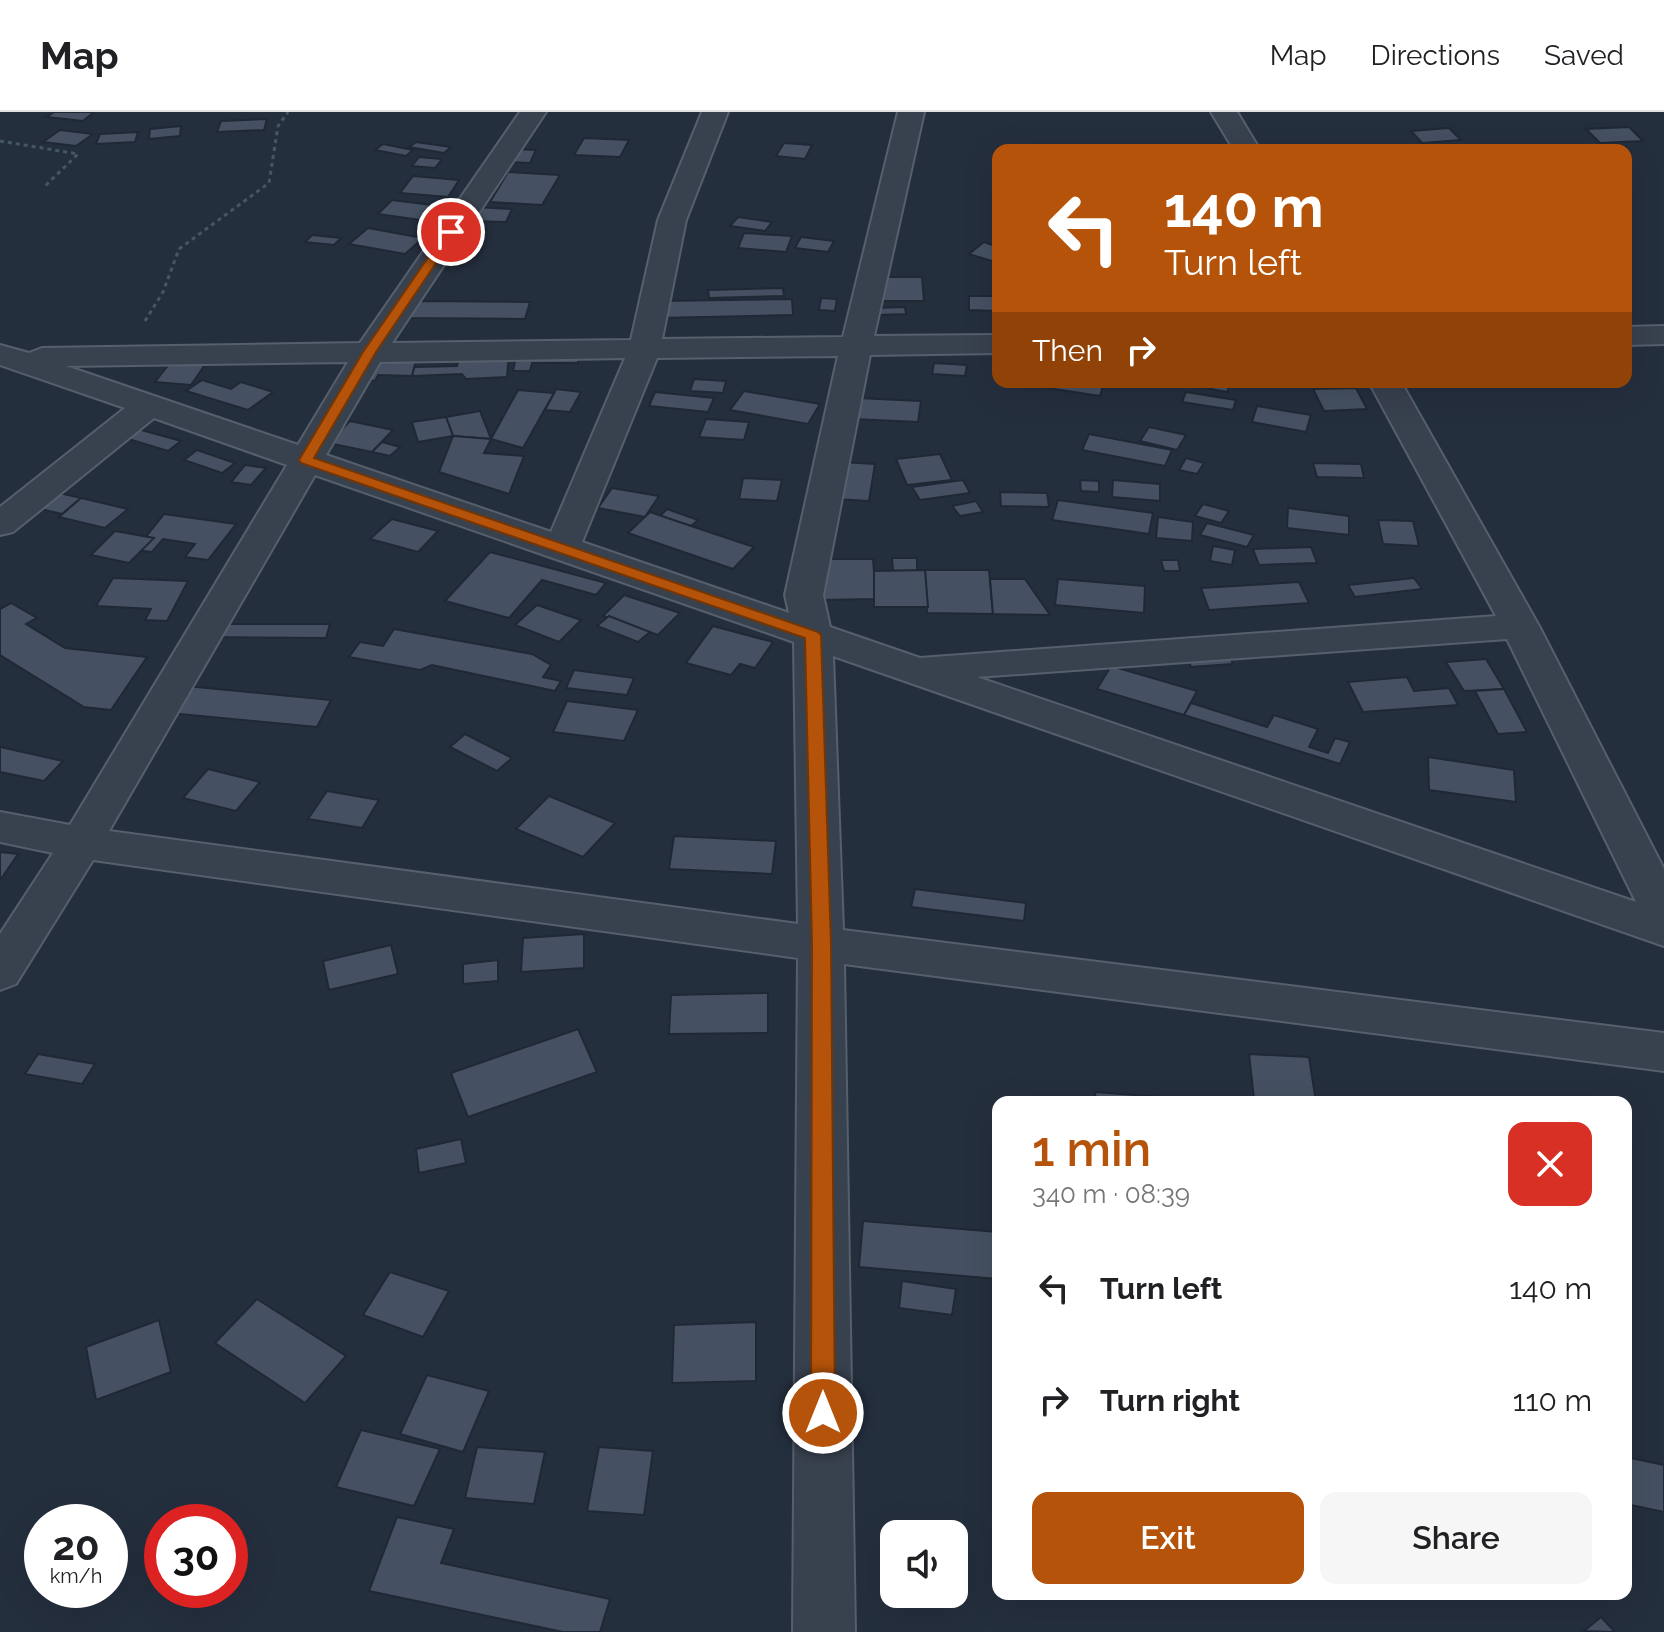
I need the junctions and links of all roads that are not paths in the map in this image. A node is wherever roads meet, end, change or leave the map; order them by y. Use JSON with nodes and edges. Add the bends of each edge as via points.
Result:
{"nodes":[{"id":1,"x":533,"y":112,"type":"edge"},
{"id":2,"x":715,"y":112,"type":"edge"},
{"id":3,"x":911,"y":112,"type":"edge"},
{"id":4,"x":1224,"y":112,"type":"edge"},
{"id":5,"x":1243,"y":144,"type":"edge"},
{"id":6,"x":1664,"y":335,"type":"edge"},
{"id":7,"x":1632,"y":336,"type":"edge"},
{"id":8,"x":992,"y":344,"type":"edge"},
{"id":9,"x":856,"y":346,"type":"junction"},
{"id":10,"x":645,"y":348,"type":"junction"},
{"id":11,"x":370,"y":352,"type":"junction"},
{"id":12,"x":3,"y":356,"type":"edge"},
{"id":13,"x":1388,"y":388,"type":"edge"},
{"id":14,"x":149,"y":406,"type":"junction"},
{"id":15,"x":306,"y":460,"type":"junction"},
{"id":16,"x":0,"y":524,"type":"edge"},
{"id":17,"x":562,"y":548,"type":"junction"},
{"id":18,"x":1520,"y":626,"type":"junction"},
{"id":19,"x":813,"y":635,"type":"junction"},
{"id":20,"x":911,"y":669,"type":"junction"},
{"id":21,"x":0,"y":827,"type":"edge"},
{"id":22,"x":81,"y":843,"type":"junction"},
{"id":23,"x":1664,"y":913,"type":"edge"},
{"id":24,"x":1664,"y":929,"type":"edge"},
{"id":25,"x":821,"y":944,"type":"junction"},
{"id":26,"x":0,"y":972,"type":"edge"},
{"id":27,"x":1664,"y":1052,"type":"edge"},
{"id":28,"x":824,"y":1632,"type":"edge"}],
"edges":[{"from":1,"to":11,"type":"street"},
{"from":2,"to":10,"type":"street","via":[[672,220]]},
{"from":3,"to":9,"type":"street"},
{"from":4,"to":5,"type":"street"},
{"from":6,"to":7,"type":"street"},
{"from":8,"to":9,"type":"street"},
{"from":9,"to":10,"type":"street"},
{"from":9,"to":19,"type":"street","via":[[804,595]]},
{"from":10,"to":11,"type":"street"},
{"from":10,"to":17,"type":"street"},
{"from":11,"to":12,"type":"street"},
{"from":11,"to":15,"type":"street"},
{"from":12,"to":14,"type":"street"},
{"from":13,"to":18,"type":"street"},
{"from":14,"to":15,"type":"street"},
{"from":14,"to":16,"type":"street"},
{"from":15,"to":17,"type":"street"},
{"from":15,"to":22,"type":"street"},
{"from":17,"to":19,"type":"street"},
{"from":18,"to":20,"type":"street"},
{"from":18,"to":23,"type":"street"},
{"from":19,"to":20,"type":"street"},
{"from":19,"to":25,"type":"street"},
{"from":20,"to":24,"type":"street"},
{"from":21,"to":22,"type":"street"},
{"from":22,"to":25,"type":"street"},
{"from":22,"to":26,"type":"street"},
{"from":25,"to":27,"type":"street"},
{"from":25,"to":28,"type":"street"}]}
